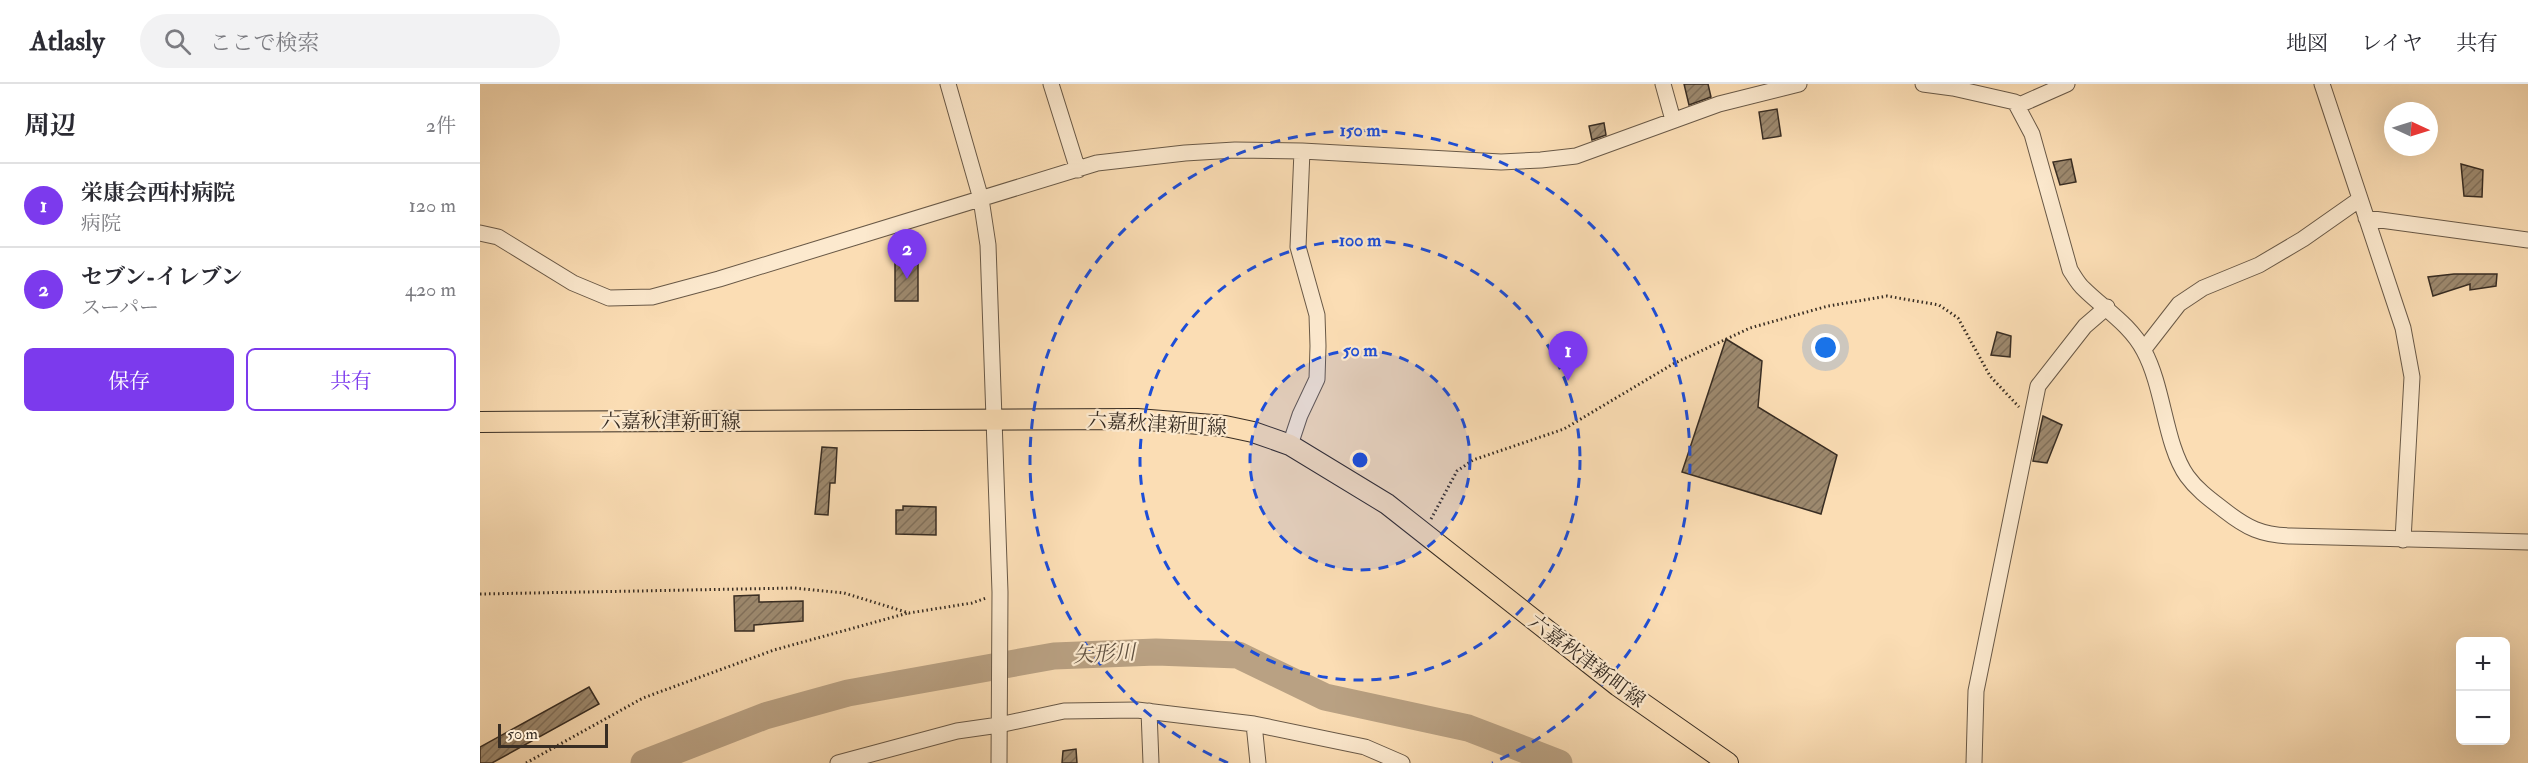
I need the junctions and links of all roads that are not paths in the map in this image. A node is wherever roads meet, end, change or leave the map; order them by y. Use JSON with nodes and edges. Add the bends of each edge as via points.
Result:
{"nodes":[{"id":1,"x":948,"y":84,"type":"edge"},
{"id":2,"x":1050,"y":84,"type":"edge"},
{"id":3,"x":1663,"y":84,"type":"edge"},
{"id":4,"x":1799,"y":84,"type":"edge"},
{"id":5,"x":1923,"y":84,"type":"edge"},
{"id":6,"x":2067,"y":84,"type":"edge"},
{"id":7,"x":2322,"y":84,"type":"edge"},
{"id":8,"x":2018,"y":106,"type":"junction"},
{"id":9,"x":1673,"y":120,"type":"junction"},
{"id":10,"x":1302,"y":151,"type":"junction"},
{"id":11,"x":1078,"y":170,"type":"junction"},
{"id":12,"x":981,"y":199,"type":"junction"},
{"id":13,"x":2360,"y":200,"type":"junction"},
{"id":14,"x":2366,"y":218,"type":"junction"},
{"id":15,"x":480,"y":234,"type":"edge"},
{"id":16,"x":2528,"y":240,"type":"edge"},
{"id":17,"x":2107,"y":307,"type":"junction"},
{"id":18,"x":2144,"y":349,"type":"junction"},
{"id":19,"x":994,"y":421,"type":"junction"},
{"id":20,"x":480,"y":422,"type":"edge"},
{"id":21,"x":1290,"y":445,"type":"junction"},
{"id":22,"x":2403,"y":540,"type":"junction"},
{"id":23,"x":2528,"y":542,"type":"edge"},
{"id":24,"x":1149,"y":711,"type":"junction"},
{"id":25,"x":1254,"y":724,"type":"junction"},
{"id":26,"x":999,"y":725,"type":"junction"},
{"id":27,"x":838,"y":763,"type":"edge"},
{"id":28,"x":999,"y":763,"type":"edge"},
{"id":29,"x":1151,"y":763,"type":"edge"},
{"id":30,"x":1258,"y":763,"type":"edge"},
{"id":31,"x":1402,"y":763,"type":"edge"},
{"id":32,"x":1728,"y":763,"type":"edge"},
{"id":33,"x":1974,"y":763,"type":"edge"}],
"edges":[{"from":1,"to":12,"type":"street"},
{"from":2,"to":11,"type":"street"},
{"from":3,"to":9,"type":"street"},
{"from":4,"to":9,"type":"street"},
{"from":5,"to":8,"type":"street","via":[[2015,102]]},
{"from":6,"to":8,"type":"street"},
{"from":7,"to":13,"type":"street"},
{"from":8,"to":17,"type":"street","via":[[2032,134],[2070,270],[2082,288]]},
{"from":9,"to":10,"type":"street","via":[[1576,156],[1541,160],[1500,162]]},
{"from":10,"to":11,"type":"street","via":[[1185,153],[1096,164]]},
{"from":10,"to":21,"type":"street","via":[[1298,247],[1317,315],[1317,379]]},
{"from":11,"to":12,"type":"street"},
{"from":12,"to":15,"type":"street","via":[[652,297],[609,298],[573,283],[498,237]]},
{"from":12,"to":19,"type":"street","via":[[988,245]]},
{"from":13,"to":14,"type":"street"},
{"from":13,"to":18,"type":"street","via":[[2259,265],[2179,304]]},
{"from":14,"to":16,"type":"street"},
{"from":14,"to":22,"type":"street","via":[[2403,328],[2412,377]]},
{"from":17,"to":18,"type":"street"},
{"from":17,"to":33,"type":"street","via":[[2085,326],[2037,386],[1976,691]]},
{"from":18,"to":22,"type":"street","via":[[2159,387],[2176,456],[2186,475],[2198,490],[2245,526],[2270,535]]},
{"from":19,"to":20,"type":"main road","name":"六嘉秋津新町線"},
{"from":19,"to":21,"type":"main road","name":"六嘉秋津新町線","via":[[1137,419],[1225,426]]},
{"from":19,"to":26,"type":"street"},
{"from":21,"to":32,"type":"main road","name":"六嘉秋津新町線","via":[[1387,504],[1618,686]]},
{"from":22,"to":23,"type":"street"},
{"from":24,"to":25,"type":"street"},
{"from":24,"to":26,"type":"street","via":[[1064,711]]},
{"from":24,"to":29,"type":"street"},
{"from":25,"to":30,"type":"street"},
{"from":25,"to":31,"type":"street","via":[[1365,747]]},
{"from":26,"to":27,"type":"street","via":[[957,731]]},
{"from":26,"to":28,"type":"street"}]}
